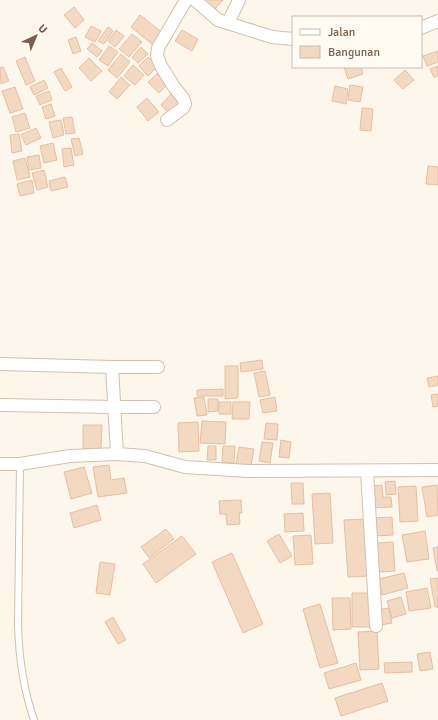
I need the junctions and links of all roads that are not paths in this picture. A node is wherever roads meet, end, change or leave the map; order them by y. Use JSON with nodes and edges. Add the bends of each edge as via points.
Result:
{"nodes":[{"id":1,"x":186,"y":0,"type":"edge"},
{"id":2,"x":195,"y":0,"type":"edge"},
{"id":3,"x":240,"y":0,"type":"edge"},
{"id":4,"x":438,"y":22,"type":"edge"},
{"id":5,"x":228,"y":24,"type":"junction"},
{"id":6,"x":422,"y":28,"type":"edge"},
{"id":7,"x":292,"y":39,"type":"edge"},
{"id":8,"x":167,"y":120,"type":"dead end"},
{"id":9,"x":0,"y":364,"type":"edge"},
{"id":10,"x":158,"y":366,"type":"dead end"},
{"id":11,"x":112,"y":367,"type":"junction"},
{"id":12,"x":0,"y":406,"type":"edge"},
{"id":13,"x":114,"y":407,"type":"junction"},
{"id":14,"x":154,"y":407,"type":"dead end"},
{"id":15,"x":117,"y":454,"type":"junction"},
{"id":16,"x":0,"y":464,"type":"edge"},
{"id":17,"x":20,"y":464,"type":"junction"},
{"id":18,"x":438,"y":470,"type":"edge"},
{"id":19,"x":366,"y":471,"type":"junction"},
{"id":20,"x":376,"y":626,"type":"dead end"},
{"id":21,"x":34,"y":720,"type":"edge"}],
"edges":[{"from":1,"to":8,"type":"street","via":[[158,48],[157,56],[161,66],[185,104]]},
{"from":2,"to":5,"type":"street","via":[[218,20]]},
{"from":3,"to":5,"type":"street"},
{"from":4,"to":6,"type":"street"},
{"from":5,"to":7,"type":"street","via":[[272,38]]},
{"from":9,"to":11,"type":"street"},
{"from":10,"to":11,"type":"street"},
{"from":11,"to":13,"type":"street"},
{"from":12,"to":13,"type":"street"},
{"from":13,"to":14,"type":"street"},
{"from":13,"to":15,"type":"street"},
{"from":15,"to":17,"type":"street","via":[[70,456]]},
{"from":15,"to":19,"type":"street","via":[[145,456],[203,469]]},
{"from":16,"to":17,"type":"street"},
{"from":17,"to":21,"type":"lane","via":[[19,648],[22,675]]},
{"from":18,"to":19,"type":"street"},
{"from":19,"to":20,"type":"street"}]}
